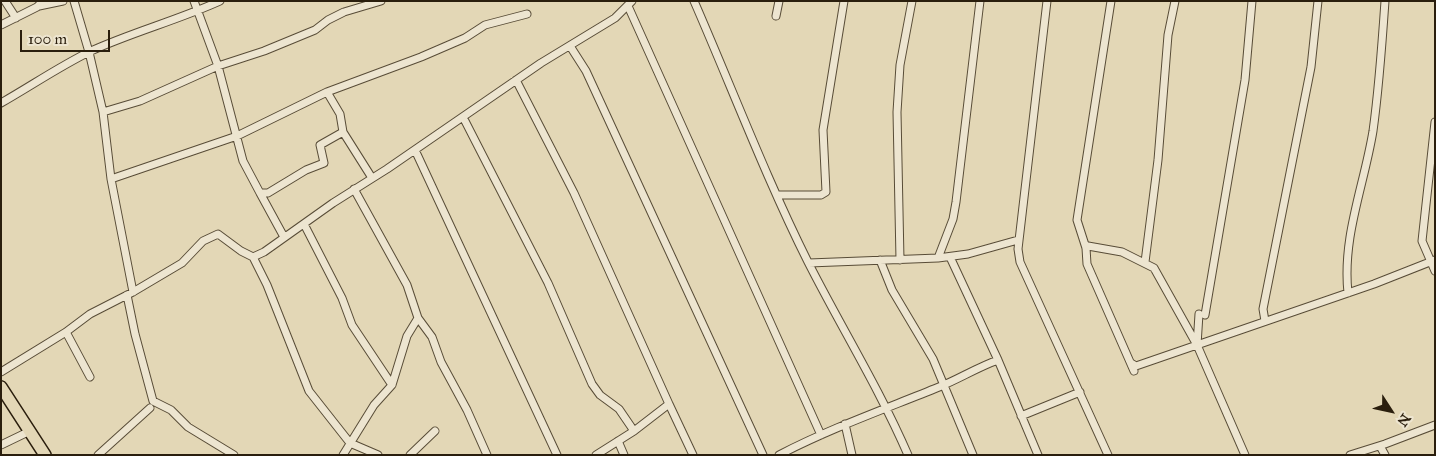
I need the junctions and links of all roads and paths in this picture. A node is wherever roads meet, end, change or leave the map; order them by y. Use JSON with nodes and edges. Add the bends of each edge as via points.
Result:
{"nodes":[{"id":1,"x":5,"y":1,"type":"edge"},
{"id":2,"x":43,"y":1,"type":"edge"},
{"id":3,"x":64,"y":1,"type":"edge"},
{"id":4,"x":74,"y":1,"type":"edge"},
{"id":5,"x":194,"y":1,"type":"edge"},
{"id":6,"x":220,"y":1,"type":"edge"},
{"id":7,"x":381,"y":1,"type":"edge"},
{"id":8,"x":694,"y":1,"type":"edge"},
{"id":9,"x":779,"y":1,"type":"edge"},
{"id":10,"x":844,"y":1,"type":"edge"},
{"id":11,"x":912,"y":1,"type":"edge"},
{"id":12,"x":980,"y":1,"type":"edge"},
{"id":13,"x":1047,"y":1,"type":"edge"},
{"id":14,"x":1111,"y":1,"type":"edge"},
{"id":15,"x":1175,"y":1,"type":"edge"},
{"id":16,"x":1252,"y":1,"type":"edge"},
{"id":17,"x":1318,"y":1,"type":"edge"},
{"id":18,"x":1385,"y":1,"type":"edge"},
{"id":19,"x":630,"y":3,"type":"edge"},
{"id":20,"x":37,"y":7,"type":"junction"},
{"id":21,"x":199,"y":11,"type":"junction"},
{"id":22,"x":527,"y":14,"type":"dead end"},
{"id":23,"x":776,"y":16,"type":"dead end"},
{"id":24,"x":16,"y":18,"type":"junction"},
{"id":25,"x":1,"y":25,"type":"edge"},
{"id":26,"x":570,"y":46,"type":"junction"},
{"id":27,"x":89,"y":52,"type":"junction"},
{"id":28,"x":218,"y":66,"type":"junction"},
{"id":29,"x":516,"y":80,"type":"junction"},
{"id":30,"x":327,"y":92,"type":"junction"},
{"id":31,"x":1,"y":104,"type":"edge"},
{"id":32,"x":103,"y":112,"type":"junction"},
{"id":33,"x":463,"y":117,"type":"junction"},
{"id":34,"x":1435,"y":122,"type":"edge"},
{"id":35,"x":343,"y":132,"type":"junction"},
{"id":36,"x":237,"y":136,"type":"junction"},
{"id":37,"x":415,"y":150,"type":"junction"},
{"id":38,"x":372,"y":178,"type":"junction"},
{"id":39,"x":112,"y":179,"type":"junction"},
{"id":40,"x":354,"y":189,"type":"junction"},
{"id":41,"x":260,"y":193,"type":"junction"},
{"id":42,"x":777,"y":195,"type":"junction"},
{"id":43,"x":304,"y":224,"type":"junction"},
{"id":44,"x":284,"y":237,"type":"junction"},
{"id":45,"x":1018,"y":240,"type":"junction"},
{"id":46,"x":1086,"y":248,"type":"junction"},
{"id":47,"x":950,"y":256,"type":"junction"},
{"id":48,"x":253,"y":257,"type":"junction"},
{"id":49,"x":938,"y":258,"type":"junction"},
{"id":50,"x":880,"y":260,"type":"junction"},
{"id":51,"x":900,"y":260,"type":"junction"},
{"id":52,"x":1432,"y":261,"type":"edge"},
{"id":53,"x":1145,"y":262,"type":"junction"},
{"id":54,"x":809,"y":263,"type":"junction"},
{"id":55,"x":1435,"y":271,"type":"edge"},
{"id":56,"x":1348,"y":293,"type":"junction"},
{"id":57,"x":130,"y":294,"type":"junction"},
{"id":58,"x":418,"y":318,"type":"junction"},
{"id":59,"x":1265,"y":321,"type":"junction"},
{"id":60,"x":66,"y":332,"type":"junction"},
{"id":61,"x":1197,"y":345,"type":"junction"},
{"id":62,"x":998,"y":360,"type":"junction"},
{"id":63,"x":1,"y":372,"type":"edge"},
{"id":64,"x":90,"y":376,"type":"dead end"},
{"id":65,"x":392,"y":385,"type":"junction"},
{"id":66,"x":943,"y":385,"type":"junction"},
{"id":67,"x":1,"y":387,"type":"edge"},
{"id":68,"x":1080,"y":392,"type":"junction"},
{"id":69,"x":669,"y":404,"type":"junction"},
{"id":70,"x":150,"y":408,"type":"dead end"},
{"id":71,"x":888,"y":408,"type":"junction"},
{"id":72,"x":1021,"y":416,"type":"junction"},
{"id":73,"x":845,"y":424,"type":"junction"},
{"id":74,"x":1435,"y":425,"type":"edge"},
{"id":75,"x":30,"y":431,"type":"junction"},
{"id":76,"x":435,"y":431,"type":"dead end"},
{"id":77,"x":634,"y":431,"type":"junction"},
{"id":78,"x":821,"y":435,"type":"junction"},
{"id":79,"x":618,"y":441,"type":"junction"},
{"id":80,"x":350,"y":442,"type":"junction"},
{"id":81,"x":1,"y":445,"type":"edge"},
{"id":82,"x":1380,"y":446,"type":"junction"},
{"id":83,"x":45,"y":455,"type":"edge"},
{"id":84,"x":98,"y":455,"type":"edge"},
{"id":85,"x":234,"y":455,"type":"edge"},
{"id":86,"x":343,"y":455,"type":"edge"},
{"id":87,"x":378,"y":455,"type":"edge"},
{"id":88,"x":410,"y":455,"type":"edge"},
{"id":89,"x":487,"y":455,"type":"edge"},
{"id":90,"x":557,"y":455,"type":"edge"},
{"id":91,"x":596,"y":455,"type":"edge"},
{"id":92,"x":624,"y":455,"type":"edge"},
{"id":93,"x":693,"y":455,"type":"edge"},
{"id":94,"x":763,"y":455,"type":"edge"},
{"id":95,"x":779,"y":455,"type":"edge"},
{"id":96,"x":852,"y":455,"type":"edge"},
{"id":97,"x":908,"y":455,"type":"edge"},
{"id":98,"x":973,"y":455,"type":"edge"},
{"id":99,"x":1038,"y":455,"type":"edge"},
{"id":100,"x":1108,"y":455,"type":"edge"},
{"id":101,"x":1245,"y":455,"type":"edge"},
{"id":102,"x":1350,"y":455,"type":"edge"},
{"id":103,"x":1384,"y":455,"type":"edge"}],
"edges":[{"from":1,"to":24,"type":"street"},
{"from":2,"to":20,"type":"street"},
{"from":3,"to":20,"type":"street"},
{"from":4,"to":27,"type":"street"},
{"from":5,"to":21,"type":"street"},
{"from":6,"to":21,"type":"street"},
{"from":7,"to":28,"type":"street","via":[[344,12],[315,30]]},
{"from":8,"to":42,"type":"street"},
{"from":9,"to":23,"type":"street"},
{"from":10,"to":42,"type":"street","via":[[824,130],[826,192],[822,195]]},
{"from":11,"to":51,"type":"street","via":[[900,65],[897,112]]},
{"from":12,"to":49,"type":"street","via":[[956,202]]},
{"from":13,"to":45,"type":"street"},
{"from":14,"to":46,"type":"street","via":[[1077,220]]},
{"from":15,"to":53,"type":"street","via":[[1168,36],[1158,160]]},
{"from":16,"to":61,"type":"street","via":[[1245,80]]},
{"from":17,"to":59,"type":"street","via":[[1311,67],[1263,308]]},
{"from":18,"to":56,"type":"street","via":[[1373,132],[1349,238]]},
{"from":19,"to":26,"type":"street","via":[[615,18]]},
{"from":19,"to":78,"type":"street"},
{"from":20,"to":24,"type":"street"},
{"from":21,"to":27,"type":"street","via":[[145,28]]},
{"from":21,"to":28,"type":"street"},
{"from":22,"to":30,"type":"street","via":[[485,26],[421,57]]},
{"from":24,"to":25,"type":"street"},
{"from":26,"to":29,"type":"street"},
{"from":26,"to":94,"type":"street","via":[[586,70]]},
{"from":27,"to":31,"type":"street"},
{"from":27,"to":32,"type":"street"},
{"from":28,"to":32,"type":"street","via":[[140,101]]},
{"from":28,"to":36,"type":"street"},
{"from":29,"to":33,"type":"street"},
{"from":29,"to":69,"type":"street","via":[[574,192]]},
{"from":30,"to":35,"type":"street","via":[[340,114]]},
{"from":30,"to":36,"type":"street"},
{"from":32,"to":39,"type":"street"},
{"from":33,"to":37,"type":"street"},
{"from":33,"to":77,"type":"street","via":[[548,283],[592,384],[600,395],[619,409]]},
{"from":34,"to":52,"type":"street","via":[[1422,241]]},
{"from":35,"to":38,"type":"street"},
{"from":35,"to":41,"type":"street","via":[[320,145],[322,164]]},
{"from":36,"to":39,"type":"street"},
{"from":36,"to":41,"type":"street","via":[[243,161]]},
{"from":37,"to":38,"type":"street"},
{"from":37,"to":90,"type":"street"},
{"from":38,"to":40,"type":"street"},
{"from":39,"to":57,"type":"street"},
{"from":40,"to":43,"type":"street"},
{"from":40,"to":58,"type":"street","via":[[407,285]]},
{"from":41,"to":44,"type":"street"},
{"from":42,"to":54,"type":"street"},
{"from":43,"to":44,"type":"street"},
{"from":43,"to":65,"type":"street","via":[[352,324]]},
{"from":44,"to":48,"type":"street"},
{"from":45,"to":47,"type":"street"},
{"from":45,"to":68,"type":"street","via":[[1020,262]]},
{"from":46,"to":53,"type":"street","via":[[1122,252]]},
{"from":46,"to":61,"type":"street","via":[[1087,264],[1132,367]]},
{"from":47,"to":49,"type":"street"},
{"from":47,"to":62,"type":"street"},
{"from":48,"to":57,"type":"street","via":[[218,234],[203,242],[182,263]]},
{"from":48,"to":80,"type":"street","via":[[267,285],[304,384]]},
{"from":49,"to":51,"type":"street"},
{"from":50,"to":51,"type":"street"},
{"from":50,"to":54,"type":"street"},
{"from":50,"to":66,"type":"street","via":[[892,290],[933,359]]},
{"from":52,"to":55,"type":"street"},
{"from":52,"to":56,"type":"street"},
{"from":53,"to":61,"type":"street","via":[[1154,268]]},
{"from":54,"to":71,"type":"street"},
{"from":56,"to":59,"type":"street"},
{"from":57,"to":60,"type":"street","via":[[90,314]]},
{"from":57,"to":85,"type":"street","via":[[135,334],[153,401],[172,410],[188,427]]},
{"from":58,"to":65,"type":"street","via":[[407,336]]},
{"from":58,"to":89,"type":"street","via":[[432,337]]},
{"from":59,"to":61,"type":"street"},
{"from":60,"to":63,"type":"street"},
{"from":60,"to":64,"type":"street"},
{"from":61,"to":101,"type":"street"},
{"from":62,"to":66,"type":"street"},
{"from":62,"to":72,"type":"street"},
{"from":65,"to":80,"type":"street","via":[[374,405]]},
{"from":66,"to":71,"type":"street"},
{"from":66,"to":98,"type":"street"},
{"from":67,"to":75,"type":"highway"},
{"from":68,"to":72,"type":"street"},
{"from":68,"to":100,"type":"street"},
{"from":69,"to":77,"type":"street"},
{"from":69,"to":93,"type":"street"},
{"from":70,"to":84,"type":"street"},
{"from":71,"to":73,"type":"street"},
{"from":71,"to":97,"type":"street"},
{"from":72,"to":99,"type":"street"},
{"from":73,"to":78,"type":"street"},
{"from":73,"to":96,"type":"street"},
{"from":74,"to":82,"type":"street"},
{"from":75,"to":81,"type":"street"},
{"from":75,"to":83,"type":"highway"},
{"from":76,"to":88,"type":"street"},
{"from":77,"to":79,"type":"street"},
{"from":78,"to":95,"type":"street"},
{"from":79,"to":91,"type":"street"},
{"from":79,"to":92,"type":"street"},
{"from":80,"to":86,"type":"street"},
{"from":80,"to":87,"type":"street"},
{"from":82,"to":102,"type":"street"},
{"from":82,"to":103,"type":"street"}]}
